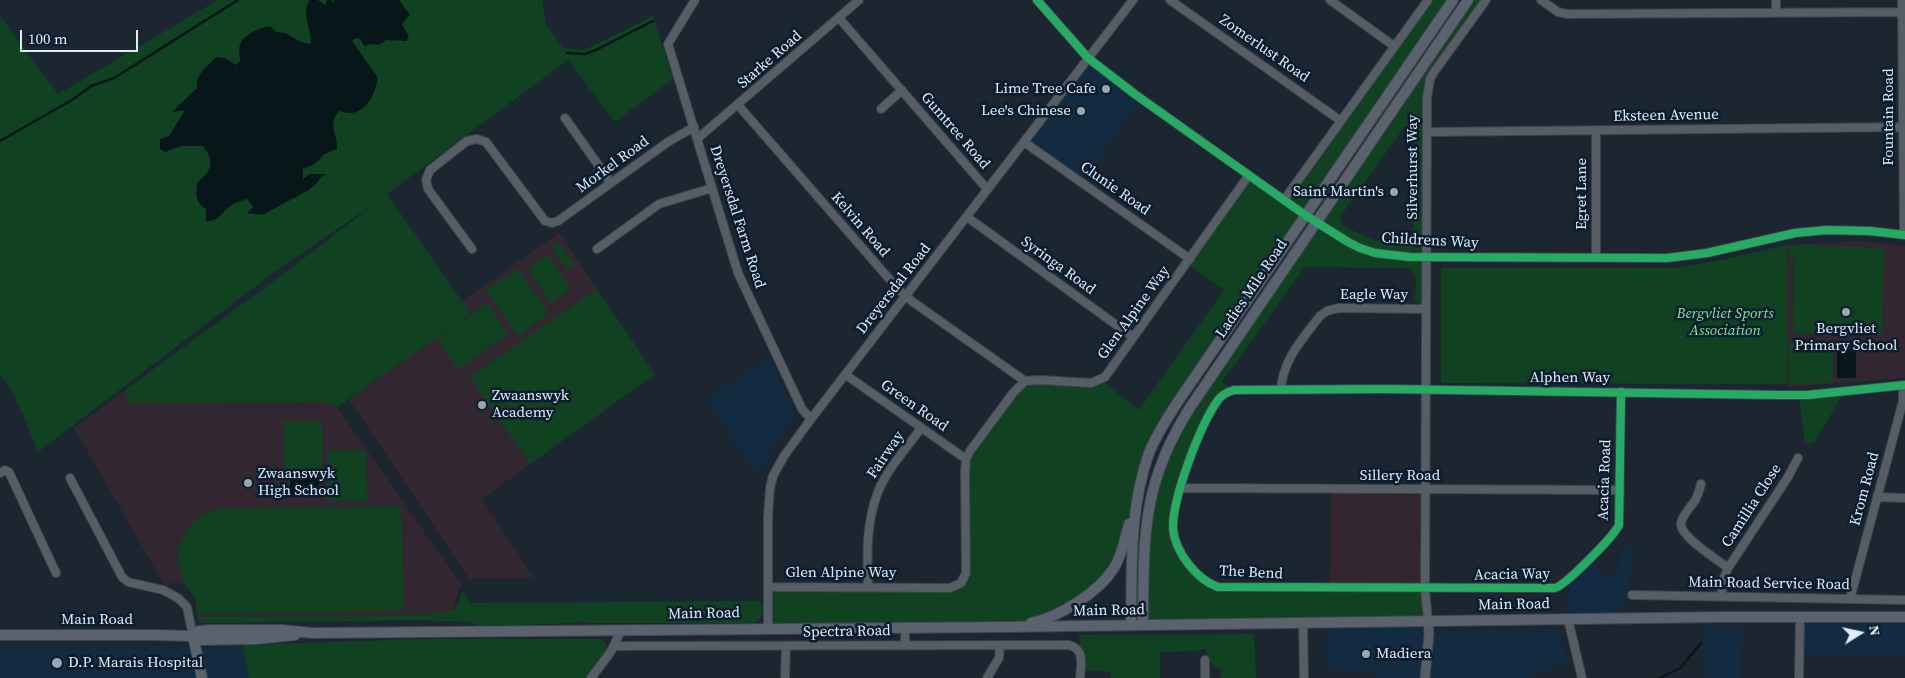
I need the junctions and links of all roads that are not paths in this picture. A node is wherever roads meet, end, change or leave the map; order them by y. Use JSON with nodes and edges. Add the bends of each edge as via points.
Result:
{"nodes":[{"id":1,"x":695,"y":0,"type":"edge"},
{"id":2,"x":859,"y":0,"type":"edge"},
{"id":3,"x":1037,"y":0,"type":"edge"},
{"id":4,"x":1133,"y":0,"type":"edge"},
{"id":5,"x":1170,"y":0,"type":"edge"},
{"id":6,"x":1330,"y":0,"type":"edge"},
{"id":7,"x":1428,"y":0,"type":"edge"},
{"id":8,"x":1452,"y":0,"type":"edge"},
{"id":9,"x":1468,"y":0,"type":"edge"},
{"id":10,"x":1486,"y":0,"type":"edge"},
{"id":11,"x":1541,"y":0,"type":"edge"},
{"id":12,"x":1776,"y":0,"type":"edge"},
{"id":13,"x":1902,"y":0,"type":"edge"},
{"id":14,"x":1776,"y":12,"type":"junction"},
{"id":15,"x":1903,"y":12,"type":"edge"},
{"id":16,"x":839,"y":18,"type":"junction"},
{"id":17,"x":1394,"y":46,"type":"junction"},
{"id":18,"x":1088,"y":58,"type":"junction"},
{"id":19,"x":902,"y":90,"type":"junction"},
{"id":20,"x":738,"y":105,"type":"junction"},
{"id":21,"x":881,"y":109,"type":"dead end"},
{"id":22,"x":565,"y":118,"type":"dead end"},
{"id":23,"x":1341,"y":121,"type":"junction"},
{"id":24,"x":694,"y":127,"type":"junction"},
{"id":25,"x":1904,"y":127,"type":"edge"},
{"id":26,"x":1596,"y":131,"type":"junction"},
{"id":27,"x":1427,"y":132,"type":"junction"},
{"id":28,"x":697,"y":139,"type":"junction"},
{"id":29,"x":1024,"y":142,"type":"junction"},
{"id":30,"x":1249,"y":175,"type":"junction"},
{"id":31,"x":611,"y":183,"type":"junction"},
{"id":32,"x":712,"y":188,"type":"junction"},
{"id":33,"x":987,"y":189,"type":"junction"},
{"id":34,"x":1284,"y":200,"type":"junction"},
{"id":35,"x":1306,"y":215,"type":"junction"},
{"id":36,"x":967,"y":217,"type":"junction"},
{"id":37,"x":1316,"y":222,"type":"junction"},
{"id":38,"x":1904,"y":234,"type":"edge"},
{"id":39,"x":472,"y":249,"type":"dead end"},
{"id":40,"x":597,"y":249,"type":"dead end"},
{"id":41,"x":1426,"y":257,"type":"junction"},
{"id":42,"x":1596,"y":258,"type":"junction"},
{"id":43,"x":1190,"y":259,"type":"junction"},
{"id":44,"x":906,"y":296,"type":"junction"},
{"id":45,"x":1426,"y":309,"type":"junction"},
{"id":46,"x":1133,"y":337,"type":"junction"},
{"id":47,"x":846,"y":375,"type":"junction"},
{"id":48,"x":1025,"y":381,"type":"junction"},
{"id":49,"x":1904,"y":385,"type":"edge"},
{"id":50,"x":1234,"y":390,"type":"joint"},
{"id":51,"x":1281,"y":390,"type":"junction"},
{"id":52,"x":1426,"y":390,"type":"junction"},
{"id":53,"x":1621,"y":392,"type":"junction"},
{"id":54,"x":1904,"y":401,"type":"edge"},
{"id":55,"x":811,"y":419,"type":"junction"},
{"id":56,"x":921,"y":428,"type":"junction"},
{"id":57,"x":1798,"y":458,"type":"dead end"},
{"id":58,"x":966,"y":459,"type":"junction"},
{"id":59,"x":4,"y":472,"type":"edge"},
{"id":60,"x":70,"y":478,"type":"dead end"},
{"id":61,"x":1702,"y":484,"type":"dead end"},
{"id":62,"x":1180,"y":488,"type":"junction"},
{"id":63,"x":1425,"y":489,"type":"junction"},
{"id":64,"x":1138,"y":490,"type":"junction"},
{"id":65,"x":1620,"y":490,"type":"junction"},
{"id":66,"x":1878,"y":497,"type":"junction"},
{"id":67,"x":1905,"y":498,"type":"edge"},
{"id":68,"x":1589,"y":558,"type":"joint"},
{"id":69,"x":1728,"y":568,"type":"junction"},
{"id":70,"x":56,"y":573,"type":"dead end"},
{"id":71,"x":768,"y":586,"type":"junction"},
{"id":72,"x":868,"y":587,"type":"junction"},
{"id":73,"x":1425,"y":589,"type":"junction"},
{"id":74,"x":1632,"y":595,"type":"dead end"},
{"id":75,"x":1721,"y":597,"type":"junction"},
{"id":76,"x":1850,"y":599,"type":"junction"},
{"id":77,"x":1905,"y":600,"type":"edge"},
{"id":78,"x":1800,"y":616,"type":"junction"},
{"id":79,"x":1905,"y":616,"type":"edge"},
{"id":80,"x":1568,"y":619,"type":"junction"},
{"id":81,"x":1428,"y":622,"type":"junction"},
{"id":82,"x":1302,"y":624,"type":"junction"},
{"id":83,"x":1132,"y":625,"type":"junction"},
{"id":84,"x":1143,"y":625,"type":"junction"},
{"id":85,"x":1004,"y":627,"type":"junction"},
{"id":86,"x":905,"y":628,"type":"junction"},
{"id":87,"x":768,"y":629,"type":"junction"},
{"id":88,"x":621,"y":630,"type":"junction"},
{"id":89,"x":0,"y":635,"type":"edge"},
{"id":90,"x":193,"y":636,"type":"junction"},
{"id":91,"x":614,"y":646,"type":"junction"},
{"id":92,"x":786,"y":646,"type":"junction"},
{"id":93,"x":905,"y":646,"type":"junction"},
{"id":94,"x":1000,"y":646,"type":"junction"},
{"id":95,"x":1205,"y":660,"type":"dead end"},
{"id":96,"x":202,"y":678,"type":"edge"},
{"id":97,"x":592,"y":678,"type":"edge"},
{"id":98,"x":785,"y":678,"type":"edge"},
{"id":99,"x":987,"y":678,"type":"edge"},
{"id":100,"x":1080,"y":678,"type":"edge"},
{"id":101,"x":1206,"y":678,"type":"edge"},
{"id":102,"x":1304,"y":678,"type":"edge"},
{"id":103,"x":1425,"y":678,"type":"edge"},
{"id":104,"x":1582,"y":678,"type":"edge"},
{"id":105,"x":1799,"y":678,"type":"edge"}],
"edges":[{"from":1,"to":24,"type":"street","name":"Dreyersdal Farm Road","via":[[668,44]]},
{"from":2,"to":16,"type":"street","name":"Starke Road"},
{"from":3,"to":18,"type":"street","name":"Childrens Way"},
{"from":4,"to":18,"type":"street","name":"Dreyersdal Road"},
{"from":5,"to":23,"type":"street","name":"Zomerlust Road"},
{"from":6,"to":17,"type":"street"},
{"from":7,"to":17,"type":"street"},
{"from":8,"to":35,"type":"main road","name":"Ladies Mile Road"},
{"from":9,"to":37,"type":"main road","name":"Ladies Mile Road"},
{"from":10,"to":27,"type":"street","name":"Silverhurst Way","via":[[1430,79]]},
{"from":11,"to":14,"type":"street","via":[[1558,12],[1567,14]]},
{"from":12,"to":14,"type":"street"},
{"from":13,"to":15,"type":"street","name":"Fountain Road"},
{"from":14,"to":15,"type":"street"},
{"from":15,"to":25,"type":"street","name":"Fountain Road"},
{"from":16,"to":19,"type":"street","name":"Gumtree Road"},
{"from":16,"to":20,"type":"street","name":"Starke Road"},
{"from":17,"to":23,"type":"street"},
{"from":18,"to":29,"type":"street","name":"Dreyersdal Road"},
{"from":18,"to":30,"type":"street","name":"Childrens Way"},
{"from":19,"to":21,"type":"street","name":"Gumtree Road"},
{"from":19,"to":33,"type":"street","name":"Gumtree Road"},
{"from":20,"to":28,"type":"street","name":"Starke Road"},
{"from":20,"to":44,"type":"street","name":"Kelvin Road"},
{"from":22,"to":31,"type":"street"},
{"from":23,"to":34,"type":"street"},
{"from":24,"to":28,"type":"street","name":"Dreyersdal Farm Road"},
{"from":24,"to":31,"type":"street","name":"Morkel Road"},
{"from":25,"to":26,"type":"street","name":"Eksteen Avenue"},
{"from":25,"to":38,"type":"street","name":"Fountain Road"},
{"from":26,"to":27,"type":"street","name":"Eksteen Avenue"},
{"from":26,"to":42,"type":"street","name":"Egret Lane"},
{"from":27,"to":41,"type":"street","name":"Silverhurst Way"},
{"from":28,"to":32,"type":"street","name":"Dreyersdal Farm Road"},
{"from":29,"to":33,"type":"street","name":"Dreyersdal Road"},
{"from":29,"to":43,"type":"street","name":"Clunie Road"},
{"from":30,"to":34,"type":"street","name":"Childrens Way"},
{"from":30,"to":43,"type":"street","name":"Glen Alpine Way"},
{"from":31,"to":39,"type":"street","name":"Morkel Road","via":[[558,221],[548,223],[489,145],[472,139],[430,170],[426,180],[428,189]]},
{"from":32,"to":40,"type":"street","via":[[659,204]]},
{"from":32,"to":55,"type":"street","name":"Dreyersdal Farm Road","via":[[738,273],[802,409]]},
{"from":33,"to":36,"type":"street","name":"Dreyersdal Road"},
{"from":34,"to":35,"type":"street","name":"Childrens Way"},
{"from":35,"to":37,"type":"street","name":"Childrens Way"},
{"from":35,"to":64,"type":"main road","name":"Ladies Mile Road","via":[[1167,418],[1150,453]]},
{"from":36,"to":44,"type":"street","name":"Dreyersdal Road"},
{"from":36,"to":46,"type":"street","name":"Syringa Road"},
{"from":37,"to":41,"type":"street","name":"Childrens Way","via":[[1368,250],[1393,256]]},
{"from":37,"to":84,"type":"main road","name":"Ladies Mile Road","via":[[1191,406],[1165,450],[1146,521]]},
{"from":38,"to":42,"type":"street","name":"Childrens Way","via":[[1827,230],[1795,233],[1708,253],[1666,258]]},
{"from":41,"to":42,"type":"street","name":"Childrens Way"},
{"from":41,"to":45,"type":"street","name":"Silverhurst Way"},
{"from":43,"to":46,"type":"street","name":"Glen Alpine Way"},
{"from":44,"to":47,"type":"street","name":"Dreyersdal Road"},
{"from":44,"to":48,"type":"street","name":"Kelvin Road"},
{"from":45,"to":51,"type":"street","name":"Eagle Way","via":[[1339,308],[1327,311],[1288,361]]},
{"from":45,"to":52,"type":"street","name":"Silverhurst Way"},
{"from":46,"to":48,"type":"street","name":"Glen Alpine Way","via":[[1107,375],[1096,382]]},
{"from":47,"to":55,"type":"street","name":"Dreyersdal Road"},
{"from":47,"to":56,"type":"street","name":"Green Road"},
{"from":48,"to":58,"type":"street"},
{"from":49,"to":53,"type":"street","name":"Alphen Way","via":[[1800,395]]},
{"from":49,"to":54,"type":"street","name":"Krom Road"},
{"from":50,"to":51,"type":"street","name":"Alphen Way"},
{"from":50,"to":62,"type":"street","name":"The Bend","via":[[1219,400],[1210,415]]},
{"from":51,"to":52,"type":"street","name":"Alphen Way"},
{"from":52,"to":53,"type":"street","name":"Alphen Way"},
{"from":52,"to":63,"type":"street","name":"Silverhurst Way"},
{"from":53,"to":65,"type":"street","name":"Acacia Road"},
{"from":54,"to":66,"type":"street","name":"Krom Road"},
{"from":55,"to":71,"type":"street","name":"Dreyersdal Road","via":[[773,476],[768,517]]},
{"from":56,"to":58,"type":"street","name":"Green Road"},
{"from":56,"to":72,"type":"street","name":"Fairway","via":[[878,491],[870,521]]},
{"from":57,"to":69,"type":"street","name":"Camillia Close"},
{"from":58,"to":72,"type":"street","name":"Glen Alpine Way","via":[[966,573],[961,584],[950,588]]},
{"from":59,"to":70,"type":"street"},
{"from":60,"to":90,"type":"street","via":[[122,577],[128,582],[164,590],[178,598],[187,607]]},
{"from":61,"to":69,"type":"street","name":"Camillia Close","via":[[1683,517],[1682,529]]},
{"from":62,"to":63,"type":"street","name":"Sillery Road"},
{"from":62,"to":73,"type":"street","name":"The Bend","via":[[1173,528],[1176,542],[1194,570],[1211,585],[1232,588]]},
{"from":63,"to":65,"type":"street","name":"Sillery Road"},
{"from":63,"to":73,"type":"street","name":"Silverhurst Way"},
{"from":64,"to":83,"type":"main road","name":"Ladies Mile Road","via":[[1133,533]]},
{"from":64,"to":85,"type":"main road","via":[[1119,558],[1104,582],[1056,615]]},
{"from":65,"to":68,"type":"street","name":"Acacia Road","via":[[1620,518],[1616,530]]},
{"from":66,"to":67,"type":"street"},
{"from":66,"to":76,"type":"street","name":"Krom Road"},
{"from":68,"to":73,"type":"street","name":"Acacia Way","via":[[1560,587],[1550,590]]},
{"from":69,"to":75,"type":"street","name":"Camillia Close"},
{"from":71,"to":72,"type":"street","name":"Glen Alpine Way"},
{"from":71,"to":87,"type":"street","name":"Dreyersdal Road"},
{"from":73,"to":81,"type":"street","name":"Silverhurst Way"},
{"from":74,"to":75,"type":"street","name":"Main Road Service Road"},
{"from":75,"to":76,"type":"street","name":"Main Road Service Road"},
{"from":76,"to":77,"type":"street","name":"Main Road Service Road"},
{"from":78,"to":79,"type":"main road","name":"Main Road"},
{"from":78,"to":80,"type":"main road","name":"Main Road"},
{"from":78,"to":105,"type":"street"},
{"from":80,"to":81,"type":"main road","name":"Main Road"},
{"from":80,"to":104,"type":"street"},
{"from":81,"to":82,"type":"main road","name":"Main Road"},
{"from":81,"to":103,"type":"street"},
{"from":82,"to":84,"type":"main road","name":"Main Road"},
{"from":82,"to":102,"type":"street"},
{"from":83,"to":84,"type":"main road","name":"Main Road"},
{"from":83,"to":85,"type":"main road","name":"Main Road"},
{"from":85,"to":86,"type":"main road","name":"Main Road"},
{"from":86,"to":87,"type":"main road","name":"Main Road"},
{"from":86,"to":93,"type":"street"},
{"from":87,"to":88,"type":"main road","name":"Main Road"},
{"from":88,"to":90,"type":"main road","name":"Main Road","via":[[313,633],[201,640]]},
{"from":88,"to":91,"type":"street"},
{"from":89,"to":90,"type":"main road","name":"Main Road"},
{"from":90,"to":96,"type":"main road"},
{"from":91,"to":92,"type":"street","name":"Spectra Road"},
{"from":91,"to":97,"type":"street"},
{"from":92,"to":93,"type":"street","name":"Spectra Road"},
{"from":92,"to":98,"type":"street"},
{"from":93,"to":94,"type":"street","name":"Spectra Road"},
{"from":94,"to":99,"type":"street","via":[[999,658]]},
{"from":94,"to":100,"type":"street","name":"Spectra Road","via":[[1069,645],[1078,650],[1082,661]]},
{"from":95,"to":101,"type":"street"}]}
